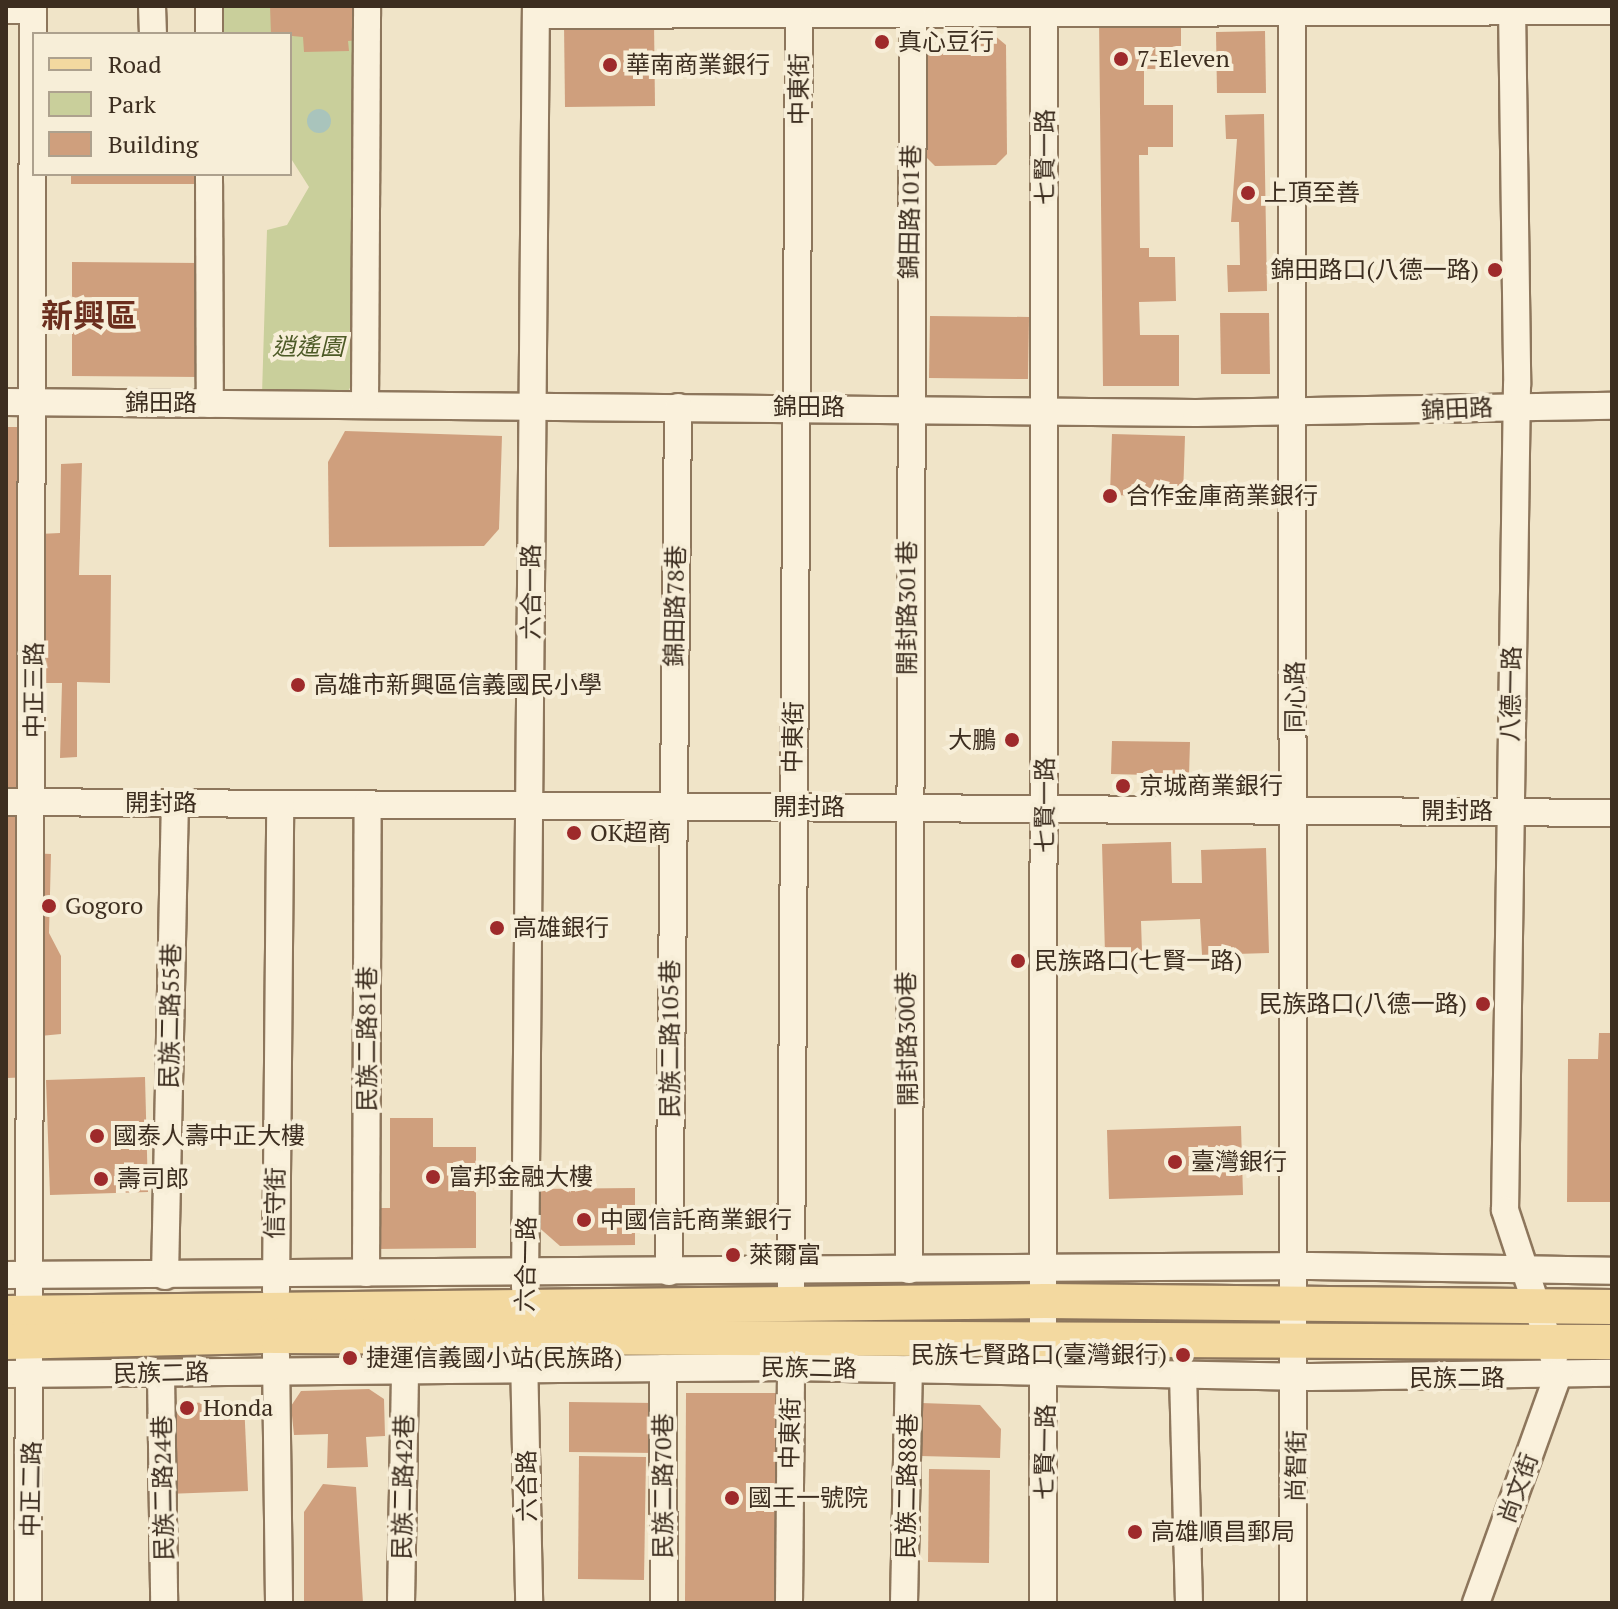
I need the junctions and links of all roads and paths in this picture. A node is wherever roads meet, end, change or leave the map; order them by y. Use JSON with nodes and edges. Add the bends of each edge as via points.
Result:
{"nodes":[{"id":1,"x":152,"y":6,"type":"edge"},
{"id":2,"x":209,"y":6,"type":"edge"},
{"id":3,"x":367,"y":6,"type":"edge"},
{"id":4,"x":33,"y":8,"type":"edge"},
{"id":5,"x":1512,"y":8,"type":"edge"},
{"id":6,"x":6,"y":10,"type":"edge"},
{"id":7,"x":536,"y":11,"type":"edge"},
{"id":8,"x":1044,"y":11,"type":"edge"},
{"id":9,"x":1612,"y":11,"type":"edge"},
{"id":10,"x":799,"y":16,"type":"junction"},
{"id":11,"x":913,"y":16,"type":"junction"},
{"id":12,"x":1292,"y":17,"type":"junction"},
{"id":13,"x":33,"y":32,"type":"edge"},
{"id":14,"x":153,"y":32,"type":"edge"},
{"id":15,"x":209,"y":32,"type":"edge"},
{"id":16,"x":34,"y":176,"type":"edge"},
{"id":17,"x":209,"y":176,"type":"edge"},
{"id":18,"x":6,"y":402,"type":"edge"},
{"id":19,"x":35,"y":402,"type":"junction"},
{"id":20,"x":210,"y":404,"type":"junction"},
{"id":21,"x":365,"y":405,"type":"junction"},
{"id":22,"x":533,"y":406,"type":"junction"},
{"id":23,"x":1517,"y":406,"type":"junction"},
{"id":24,"x":1612,"y":406,"type":"edge"},
{"id":25,"x":678,"y":407,"type":"junction"},
{"id":26,"x":798,"y":407,"type":"junction"},
{"id":27,"x":908,"y":408,"type":"junction"},
{"id":28,"x":1045,"y":409,"type":"junction"},
{"id":29,"x":1294,"y":413,"type":"junction"},
{"id":30,"x":6,"y":802,"type":"edge"},
{"id":31,"x":34,"y":802,"type":"junction"},
{"id":32,"x":175,"y":803,"type":"junction"},
{"id":33,"x":280,"y":804,"type":"junction"},
{"id":34,"x":368,"y":804,"type":"junction"},
{"id":35,"x":529,"y":805,"type":"junction"},
{"id":36,"x":672,"y":806,"type":"junction"},
{"id":37,"x":792,"y":807,"type":"junction"},
{"id":38,"x":905,"y":808,"type":"junction"},
{"id":39,"x":1045,"y":809,"type":"junction"},
{"id":40,"x":1295,"y":810,"type":"junction"},
{"id":41,"x":1509,"y":812,"type":"junction"},
{"id":42,"x":1612,"y":813,"type":"edge"},
{"id":43,"x":1297,"y":1266,"type":"junction"},
{"id":44,"x":909,"y":1270,"type":"junction"},
{"id":45,"x":1612,"y":1271,"type":"edge"},
{"id":46,"x":669,"y":1272,"type":"junction"},
{"id":47,"x":1527,"y":1272,"type":"junction"},
{"id":48,"x":366,"y":1273,"type":"junction"},
{"id":49,"x":525,"y":1273,"type":"junction"},
{"id":50,"x":275,"y":1274,"type":"junction"},
{"id":51,"x":6,"y":1275,"type":"edge"},
{"id":52,"x":33,"y":1275,"type":"junction"},
{"id":53,"x":165,"y":1276,"type":"junction"},
{"id":54,"x":1045,"y":1285,"type":"junction"},
{"id":55,"x":790,"y":1288,"type":"junction"},
{"id":56,"x":1297,"y":1302,"type":"junction"},
{"id":57,"x":1538,"y":1305,"type":"junction"},
{"id":58,"x":525,"y":1307,"type":"junction"},
{"id":59,"x":1612,"y":1307,"type":"edge"},
{"id":60,"x":22,"y":1337,"type":"edge"},
{"id":61,"x":276,"y":1338,"type":"junction"},
{"id":62,"x":1297,"y":1342,"type":"junction"},
{"id":63,"x":1612,"y":1342,"type":"edge"},
{"id":64,"x":791,"y":1353,"type":"junction"},
{"id":65,"x":524,"y":1355,"type":"junction"},
{"id":66,"x":1046,"y":1355,"type":"junction"},
{"id":67,"x":1554,"y":1357,"type":"junction"},
{"id":68,"x":663,"y":1368,"type":"junction"},
{"id":69,"x":909,"y":1369,"type":"junction"},
{"id":70,"x":405,"y":1371,"type":"junction"},
{"id":71,"x":1612,"y":1373,"type":"edge"},
{"id":72,"x":6,"y":1374,"type":"edge"},
{"id":73,"x":161,"y":1374,"type":"junction"},
{"id":74,"x":1183,"y":1374,"type":"junction"},
{"id":75,"x":1297,"y":1377,"type":"junction"},
{"id":76,"x":28,"y":1603,"type":"edge"},
{"id":77,"x":164,"y":1603,"type":"edge"},
{"id":78,"x":279,"y":1603,"type":"edge"},
{"id":79,"x":401,"y":1603,"type":"edge"},
{"id":80,"x":529,"y":1603,"type":"edge"},
{"id":81,"x":664,"y":1603,"type":"edge"},
{"id":82,"x":789,"y":1603,"type":"edge"},
{"id":83,"x":904,"y":1603,"type":"edge"},
{"id":84,"x":1043,"y":1603,"type":"edge"},
{"id":85,"x":1189,"y":1603,"type":"edge"},
{"id":86,"x":1293,"y":1603,"type":"edge"},
{"id":87,"x":1476,"y":1603,"type":"edge"}],
"edges":[{"from":1,"to":14,"type":"street"},
{"from":2,"to":15,"type":"street"},
{"from":3,"to":21,"type":"street"},
{"from":4,"to":6,"type":"street"},
{"from":4,"to":13,"type":"street","name":"中正三路"},
{"from":5,"to":9,"type":"street"},
{"from":5,"to":12,"type":"street"},
{"from":5,"to":23,"type":"street","name":"八德一路"},
{"from":7,"to":10,"type":"street"},
{"from":7,"to":22,"type":"street","name":"六合一路"},
{"from":8,"to":11,"type":"street"},
{"from":8,"to":12,"type":"street"},
{"from":8,"to":28,"type":"street","name":"七賢一路"},
{"from":10,"to":11,"type":"street"},
{"from":10,"to":26,"type":"street","name":"中東街"},
{"from":11,"to":27,"type":"street","name":"錦田路101巷"},
{"from":12,"to":29,"type":"street","name":"同心路"},
{"from":16,"to":19,"type":"street","name":"中正三路"},
{"from":17,"to":20,"type":"street"},
{"from":18,"to":19,"type":"street","name":"錦田路"},
{"from":19,"to":20,"type":"street","name":"錦田路"},
{"from":19,"to":31,"type":"street","name":"中正三路"},
{"from":20,"to":21,"type":"street","name":"錦田路"},
{"from":21,"to":22,"type":"street","name":"錦田路"},
{"from":22,"to":25,"type":"street","name":"錦田路"},
{"from":22,"to":35,"type":"street","name":"六合一路"},
{"from":23,"to":24,"type":"street","name":"錦田路"},
{"from":23,"to":29,"type":"street","name":"錦田路"},
{"from":23,"to":41,"type":"street","name":"八德一路"},
{"from":25,"to":26,"type":"street","name":"錦田路"},
{"from":25,"to":36,"type":"street","name":"錦田路78巷"},
{"from":26,"to":27,"type":"street","name":"錦田路"},
{"from":26,"to":37,"type":"street","name":"中東街"},
{"from":27,"to":28,"type":"street","name":"錦田路"},
{"from":27,"to":38,"type":"street","name":"開封路301巷"},
{"from":28,"to":29,"type":"street","name":"錦田路"},
{"from":28,"to":39,"type":"street","name":"七賢一路"},
{"from":29,"to":40,"type":"street","name":"同心路"},
{"from":30,"to":31,"type":"street","name":"開封路"},
{"from":31,"to":32,"type":"street","name":"開封路"},
{"from":31,"to":52,"type":"street","name":"中正三路"},
{"from":32,"to":33,"type":"street","name":"開封路"},
{"from":32,"to":53,"type":"street","name":"民族二路55巷"},
{"from":33,"to":34,"type":"street","name":"開封路"},
{"from":33,"to":50,"type":"street","name":"信守街"},
{"from":34,"to":35,"type":"street","name":"開封路"},
{"from":34,"to":48,"type":"street","name":"民族二路81巷"},
{"from":35,"to":36,"type":"street","name":"開封路"},
{"from":35,"to":49,"type":"street","name":"六合一路"},
{"from":36,"to":37,"type":"street","name":"開封路"},
{"from":36,"to":46,"type":"street","name":"民族二路105巷"},
{"from":37,"to":38,"type":"street","name":"開封路"},
{"from":37,"to":55,"type":"street","name":"中東街"},
{"from":38,"to":39,"type":"street","name":"開封路"},
{"from":38,"to":44,"type":"street","name":"開封路300巷"},
{"from":39,"to":40,"type":"street","name":"開封路"},
{"from":39,"to":54,"type":"street","name":"七賢一路"},
{"from":40,"to":41,"type":"street","name":"開封路"},
{"from":40,"to":43,"type":"street","name":"同心路"},
{"from":41,"to":42,"type":"street","name":"開封路"},
{"from":41,"to":47,"type":"street","name":"八德一路","via":[[1505,1210]]},
{"from":43,"to":47,"type":"street","name":"民族二路"},
{"from":43,"to":54,"type":"street","name":"民族二路"},
{"from":43,"to":56,"type":"street","name":"同心路"},
{"from":44,"to":54,"type":"street","name":"民族二路"},
{"from":44,"to":55,"type":"street","name":"民族二路"},
{"from":45,"to":47,"type":"street","name":"民族二路"},
{"from":46,"to":49,"type":"street","name":"民族二路"},
{"from":46,"to":55,"type":"street","name":"民族二路"},
{"from":47,"to":57,"type":"street","name":"八德一路"},
{"from":48,"to":49,"type":"street","name":"民族二路"},
{"from":48,"to":50,"type":"street","name":"民族二路"},
{"from":49,"to":58,"type":"street","name":"六合一路"},
{"from":50,"to":53,"type":"street","name":"民族二路"},
{"from":50,"to":61,"type":"street","name":"信守街"},
{"from":51,"to":52,"type":"street","name":"民族二路"},
{"from":52,"to":53,"type":"street","name":"民族二路"},
{"from":52,"to":60,"type":"street","name":"中正三路"},
{"from":54,"to":55,"type":"main road","name":"民族二路"},
{"from":54,"to":56,"type":"main road","name":"民族二路"},
{"from":54,"to":66,"type":"street","name":"七賢一路"},
{"from":55,"to":58,"type":"main road","name":"民族二路"},
{"from":55,"to":64,"type":"street","name":"中東街"},
{"from":56,"to":57,"type":"main road","name":"民族二路"},
{"from":56,"to":62,"type":"street","name":"同心路"},
{"from":57,"to":59,"type":"main road","name":"民族二路"},
{"from":57,"to":67,"type":"street","name":"八德一路"},
{"from":58,"to":61,"type":"main road","name":"民族二路"},
{"from":58,"to":65,"type":"street","name":"六合一路"},
{"from":60,"to":61,"type":"main road","name":"民族二路"},
{"from":60,"to":72,"type":"street","name":"民族二路"},
{"from":60,"to":73,"type":"street","name":"民族二路"},
{"from":60,"to":76,"type":"street","name":"中正二路"},
{"from":61,"to":65,"type":"main road","name":"民族二路"},
{"from":61,"to":70,"type":"street","name":"民族二路"},
{"from":61,"to":73,"type":"street","name":"民族二路"},
{"from":61,"to":78,"type":"street","name":"信守街"},
{"from":62,"to":66,"type":"main road","name":"民族二路"},
{"from":62,"to":67,"type":"main road","name":"民族二路"},
{"from":62,"to":75,"type":"street","name":"同心路"},
{"from":63,"to":67,"type":"main road","name":"民族二路"},
{"from":64,"to":65,"type":"main road","name":"民族二路"},
{"from":64,"to":66,"type":"main road","name":"民族二路"},
{"from":64,"to":68,"type":"street","name":"民族二路"},
{"from":64,"to":69,"type":"street","name":"民族二路"},
{"from":64,"to":82,"type":"street","name":"中東街"},
{"from":65,"to":68,"type":"street","name":"民族二路"},
{"from":65,"to":70,"type":"street","name":"民族二路"},
{"from":65,"to":80,"type":"street","name":"六合路"},
{"from":66,"to":69,"type":"street","name":"民族二路"},
{"from":66,"to":74,"type":"street","name":"民族二路"},
{"from":66,"to":84,"type":"street","name":"七賢一路"},
{"from":67,"to":71,"type":"street","name":"民族二路"},
{"from":67,"to":75,"type":"street","name":"民族二路"},
{"from":67,"to":87,"type":"street","name":"尚文街"},
{"from":68,"to":81,"type":"street","name":"民族二路70巷"},
{"from":69,"to":83,"type":"street","name":"民族二路88巷"},
{"from":70,"to":79,"type":"street","name":"民族二路42巷"},
{"from":73,"to":77,"type":"street","name":"民族二路24巷"},
{"from":74,"to":75,"type":"street","name":"民族二路"},
{"from":74,"to":85,"type":"street"},
{"from":75,"to":86,"type":"street","name":"尚智街"}]}
